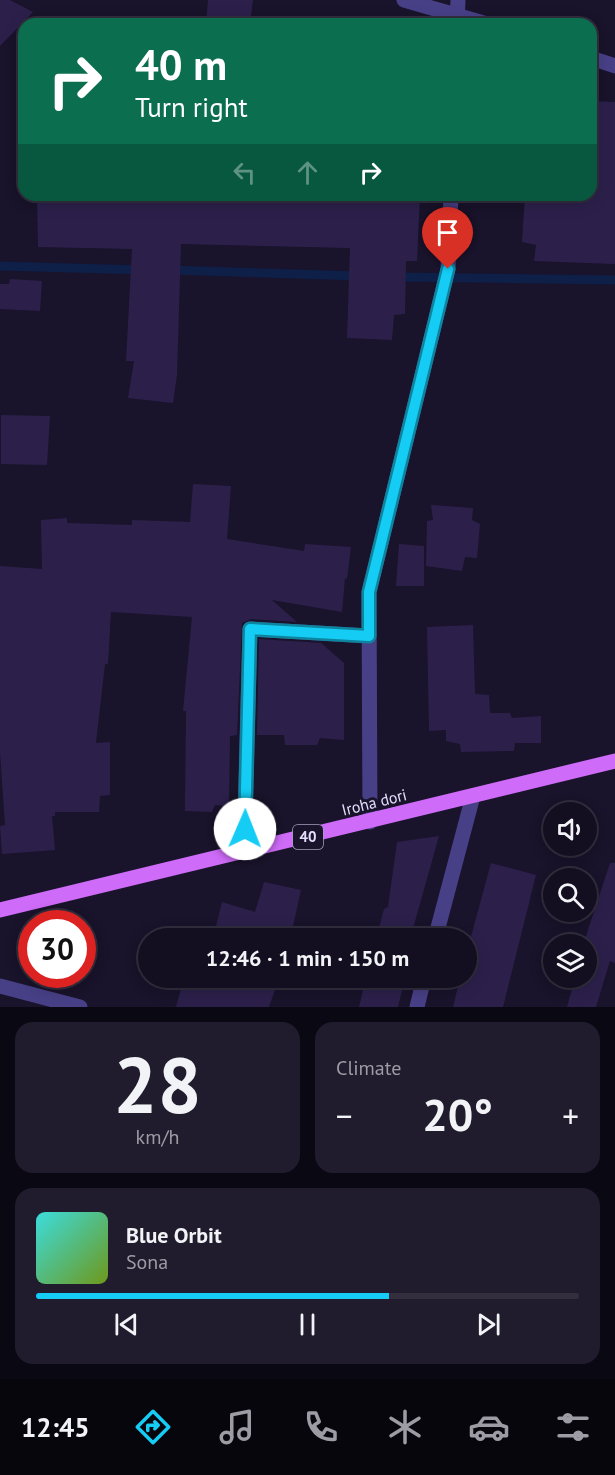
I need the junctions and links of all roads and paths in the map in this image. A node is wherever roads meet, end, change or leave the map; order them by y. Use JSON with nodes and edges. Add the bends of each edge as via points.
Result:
{"nodes":[{"id":1,"x":404,"y":0,"type":"edge"},
{"id":2,"x":458,"y":13,"type":"edge"},
{"id":3,"x":597,"y":60,"type":"edge"},
{"id":4,"x":615,"y":66,"type":"edge"},
{"id":5,"x":451,"y":201,"type":"edge"},
{"id":6,"x":369,"y":636,"type":"junction"},
{"id":7,"x":615,"y":761,"type":"edge"},
{"id":8,"x":473,"y":796,"type":"junction"},
{"id":9,"x":370,"y":822,"type":"junction"},
{"id":10,"x":244,"y":852,"type":"junction"},
{"id":11,"x":0,"y":910,"type":"edge"},
{"id":12,"x":438,"y":928,"type":"edge"},
{"id":13,"x":0,"y":986,"type":"edge"},
{"id":14,"x":422,"y":988,"type":"edge"},
{"id":15,"x":80,"y":1007,"type":"edge"},
{"id":16,"x":417,"y":1007,"type":"edge"}],
"edges":[{"from":1,"to":2,"type":"street"},
{"from":3,"to":4,"type":"street"},
{"from":5,"to":6,"type":"street","via":[[448,269],[369,592]]},
{"from":6,"to":9,"type":"street"},
{"from":6,"to":10,"type":"street","via":[[250,629]]},
{"from":7,"to":8,"type":"main road","name":"Iroha dori","number":"40"},
{"from":8,"to":9,"type":"main road","name":"Iroha dori","number":"40"},
{"from":8,"to":12,"type":"street"},
{"from":9,"to":10,"type":"main road","name":"Iroha dori","number":"40"},
{"from":10,"to":11,"type":"main road","name":"Iroha dori","number":"40"},
{"from":13,"to":15,"type":"street"},
{"from":14,"to":16,"type":"street"}]}
